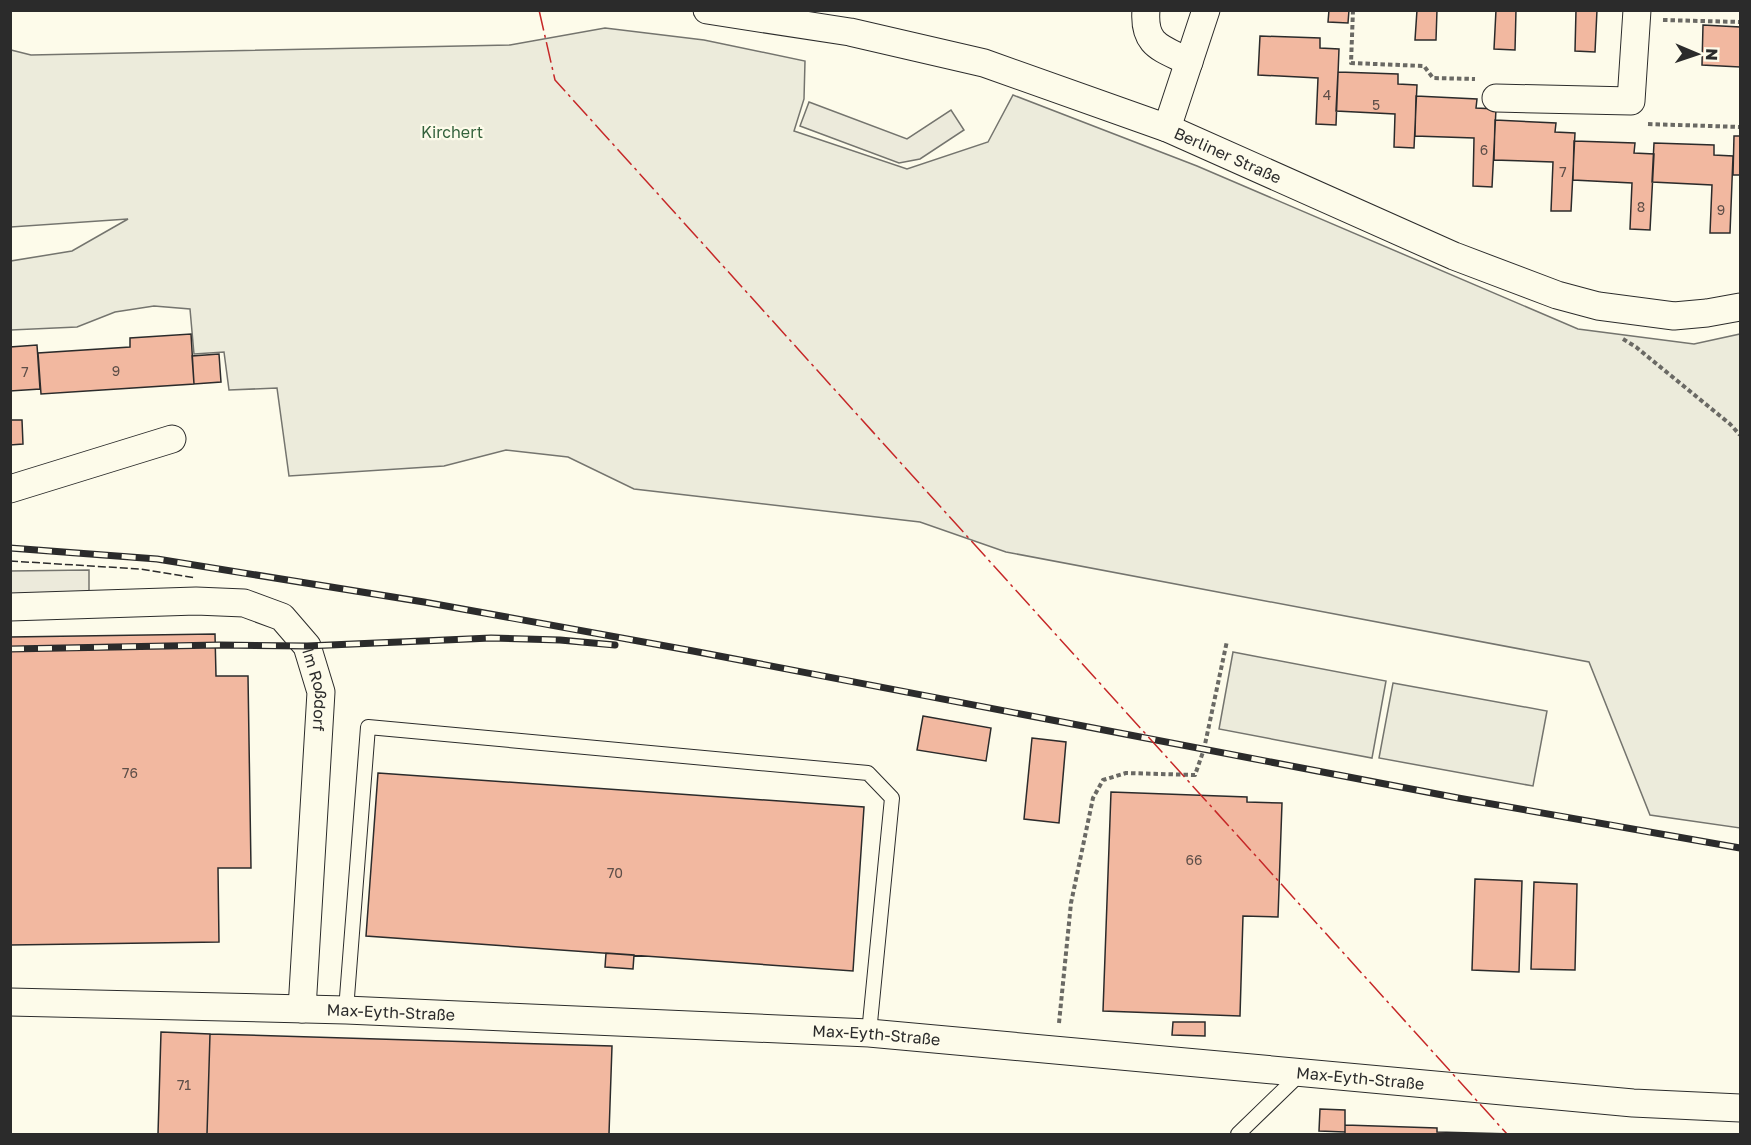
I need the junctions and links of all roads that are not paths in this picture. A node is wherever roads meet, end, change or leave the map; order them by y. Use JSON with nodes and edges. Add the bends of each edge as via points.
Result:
{"nodes":[{"id":1,"x":707,"y":10,"type":"edge"},
{"id":2,"x":1146,"y":10,"type":"edge"},
{"id":3,"x":1206,"y":10,"type":"edge"},
{"id":4,"x":761,"y":15,"type":"edge"},
{"id":5,"x":1637,"y":15,"type":"edge"},
{"id":6,"x":1189,"y":62,"type":"junction"},
{"id":7,"x":1496,"y":98,"type":"road end"},
{"id":8,"x":1167,"y":128,"type":"junction"},
{"id":9,"x":1740,"y":307,"type":"edge"},
{"id":10,"x":172,"y":439,"type":"dead end"},
{"id":11,"x":10,"y":489,"type":"edge"},
{"id":12,"x":10,"y":607,"type":"edge"},
{"id":13,"x":10,"y":1002,"type":"edge"},
{"id":14,"x":302,"y":1009,"type":"junction"},
{"id":15,"x":346,"y":1010,"type":"junction"},
{"id":16,"x":869,"y":1033,"type":"junction"},
{"id":17,"x":1301,"y":1073,"type":"junction"},
{"id":18,"x":1740,"y":1108,"type":"edge"},
{"id":19,"x":1238,"y":1134,"type":"edge"}],
"edges":[{"from":1,"to":4,"type":"street","name":"Berliner Straße"},
{"from":2,"to":6,"type":"street","via":[[1150,39]]},
{"from":3,"to":6,"type":"street"},
{"from":4,"to":8,"type":"street","name":"Berliner Straße","via":[[984,63]]},
{"from":5,"to":7,"type":"street","via":[[1631,101]]},
{"from":6,"to":8,"type":"street"},
{"from":8,"to":9,"type":"street","name":"Berliner Straße","via":[[1454,256],[1557,295],[1598,306],[1674,315]]},
{"from":10,"to":11,"type":"street"},
{"from":12,"to":14,"type":"street","name":"Im Roßdorf","via":[[244,603],[282,617],[307,646],[321,692]]},
{"from":13,"to":14,"type":"street","name":"Max-Eyth-Straße"},
{"from":14,"to":15,"type":"street","name":"Max-Eyth-Straße"},
{"from":15,"to":16,"type":"street","name":"Max-Eyth-Straße"},
{"from":15,"to":16,"type":"lane","via":[[368,727],[868,773],[892,798]]},
{"from":16,"to":17,"type":"street","name":"Max-Eyth-Straße"},
{"from":17,"to":18,"type":"street","name":"Max-Eyth-Straße","via":[[1633,1103]]},
{"from":17,"to":19,"type":"lane"}]}
